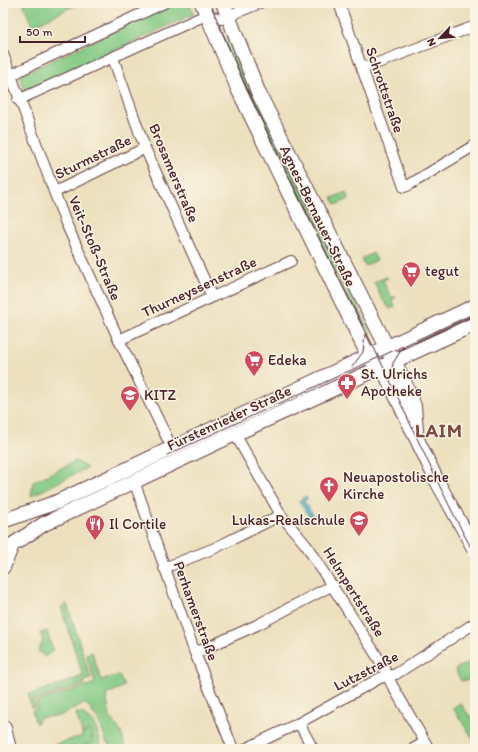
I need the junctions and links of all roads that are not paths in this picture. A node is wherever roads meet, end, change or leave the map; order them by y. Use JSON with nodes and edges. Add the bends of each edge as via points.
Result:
{"nodes":[{"id":1,"x":164,"y":3,"type":"edge"},
{"id":2,"x":223,"y":3,"type":"edge"},
{"id":3,"x":260,"y":3,"type":"edge"},
{"id":4,"x":339,"y":3,"type":"edge"},
{"id":5,"x":204,"y":9,"type":"edge"},
{"id":6,"x":229,"y":17,"type":"junction"},
{"id":7,"x":475,"y":26,"type":"edge"},
{"id":8,"x":3,"y":54,"type":"edge"},
{"id":9,"x":113,"y":58,"type":"junction"},
{"id":10,"x":362,"y":69,"type":"junction"},
{"id":11,"x":7,"y":78,"type":"edge"},
{"id":12,"x":18,"y":100,"type":"junction"},
{"id":13,"x":475,"y":145,"type":"edge"},
{"id":14,"x":145,"y":148,"type":"junction"},
{"id":15,"x":55,"y":192,"type":"junction"},
{"id":16,"x":292,"y":261,"type":"dead end"},
{"id":17,"x":212,"y":297,"type":"junction"},
{"id":18,"x":475,"y":306,"type":"edge"},
{"id":19,"x":475,"y":324,"type":"edge"},
{"id":20,"x":119,"y":340,"type":"junction"},
{"id":21,"x":387,"y":347,"type":"junction"},
{"id":22,"x":368,"y":356,"type":"junction"},
{"id":23,"x":394,"y":361,"type":"junction"},
{"id":24,"x":380,"y":367,"type":"junction"},
{"id":25,"x":234,"y":434,"type":"junction"},
{"id":26,"x":417,"y":436,"type":"junction"},
{"id":27,"x":172,"y":448,"type":"junction"},
{"id":28,"x":134,"y":481,"type":"junction"},
{"id":29,"x":281,"y":515,"type":"junction"},
{"id":30,"x":3,"y":521,"type":"edge"},
{"id":31,"x":7,"y":548,"type":"edge"},
{"id":32,"x":475,"y":550,"type":"edge"},
{"id":33,"x":3,"y":567,"type":"edge"},
{"id":34,"x":164,"y":568,"type":"junction"},
{"id":35,"x":333,"y":585,"type":"junction"},
{"id":36,"x":475,"y":624,"type":"edge"},
{"id":37,"x":195,"y":653,"type":"junction"},
{"id":38,"x":388,"y":676,"type":"junction"},
{"id":39,"x":299,"y":723,"type":"junction"},
{"id":40,"x":3,"y":728,"type":"edge"},
{"id":41,"x":427,"y":746,"type":"edge"},
{"id":42,"x":8,"y":749,"type":"edge"},
{"id":43,"x":233,"y":749,"type":"edge"},
{"id":44,"x":245,"y":749,"type":"edge"},
{"id":45,"x":313,"y":749,"type":"edge"},
{"id":46,"x":413,"y":749,"type":"edge"}],
"edges":[{"from":1,"to":11,"type":"street","via":[[23,68]]},
{"from":2,"to":6,"type":"main road","name":"Agnes-Bernauer-Straße"},
{"from":3,"to":6,"type":"street"},
{"from":4,"to":10,"type":"street","name":"Schrottstraße"},
{"from":5,"to":6,"type":"street","via":[[221,19]]},
{"from":5,"to":9,"type":"street"},
{"from":5,"to":22,"type":"main road","name":"Agnes-Bernauer-Straße","via":[[239,92]]},
{"from":6,"to":21,"type":"main road","name":"Agnes-Bernauer-Straße","via":[[259,94]]},
{"from":7,"to":10,"type":"street"},
{"from":8,"to":11,"type":"street","name":"Veit-Stoß-Straße"},
{"from":9,"to":12,"type":"street"},
{"from":9,"to":14,"type":"street","name":"Brosamerstraße"},
{"from":10,"to":13,"type":"street","name":"Schrottstraße","via":[[404,187]]},
{"from":11,"to":12,"type":"street","name":"Veit-Stoß-Straße"},
{"from":12,"to":15,"type":"street","name":"Veit-Stoß-Straße"},
{"from":14,"to":15,"type":"street","name":"Sturmstraße"},
{"from":14,"to":17,"type":"street","name":"Brosamerstraße"},
{"from":15,"to":20,"type":"street","name":"Veit-Stoß-Straße","via":[[65,222]]},
{"from":16,"to":17,"type":"street","name":"Thurneyssenstraße"},
{"from":17,"to":20,"type":"street","name":"Thurneyssenstraße"},
{"from":18,"to":21,"type":"main road","name":"Fürstenrieder Straße"},
{"from":19,"to":23,"type":"main road","name":"Fürstenrieder Straße"},
{"from":20,"to":27,"type":"street","name":"Veit-Stoß-Straße"},
{"from":21,"to":22,"type":"main road","name":"Fürstenrieder Straße"},
{"from":21,"to":23,"type":"main road","name":"Agnes-Bernauer-Straße"},
{"from":22,"to":24,"type":"main road","name":"Agnes-Bernauer-Straße"},
{"from":22,"to":27,"type":"main road","name":"Fürstenrieder Straße"},
{"from":23,"to":24,"type":"main road","name":"Fürstenrieder Straße"},
{"from":23,"to":26,"type":"main road","name":"Agnes-Bernauer-Straße","via":[[414,406]]},
{"from":24,"to":25,"type":"main road","name":"Fürstenrieder Straße"},
{"from":24,"to":26,"type":"main road","name":"Agnes-Bernauer-Straße"},
{"from":25,"to":28,"type":"main road","name":"Fürstenrieder Straße"},
{"from":25,"to":29,"type":"street","name":"Helmpertstraße"},
{"from":26,"to":32,"type":"main road","name":"Agnes-Bernauer-Straße","via":[[438,483]]},
{"from":27,"to":30,"type":"main road","name":"Fürstenrieder Straße","via":[[57,502]]},
{"from":28,"to":31,"type":"main road","name":"Fürstenrieder Straße","via":[[44,524]]},
{"from":28,"to":34,"type":"street","name":"Perhamerstraße"},
{"from":29,"to":34,"type":"street","via":[[215,548]]},
{"from":29,"to":35,"type":"street","name":"Helmpertstraße","via":[[306,545]]},
{"from":31,"to":33,"type":"main road"},
{"from":34,"to":37,"type":"street","name":"Perhamerstraße"},
{"from":35,"to":37,"type":"street","via":[[257,625]]},
{"from":35,"to":38,"type":"street","name":"Helmpertstraße"},
{"from":36,"to":38,"type":"street","name":"Lutzstraße","via":[[396,674]]},
{"from":37,"to":43,"type":"street","name":"Perhamerstraße"},
{"from":38,"to":39,"type":"street","name":"Lutzstraße"},
{"from":38,"to":41,"type":"street","name":"Helmpertstraße"},
{"from":39,"to":44,"type":"street","name":"Lutzstraße"},
{"from":39,"to":45,"type":"street"},
{"from":40,"to":42,"type":"main road"},
{"from":41,"to":46,"type":"street"}]}
